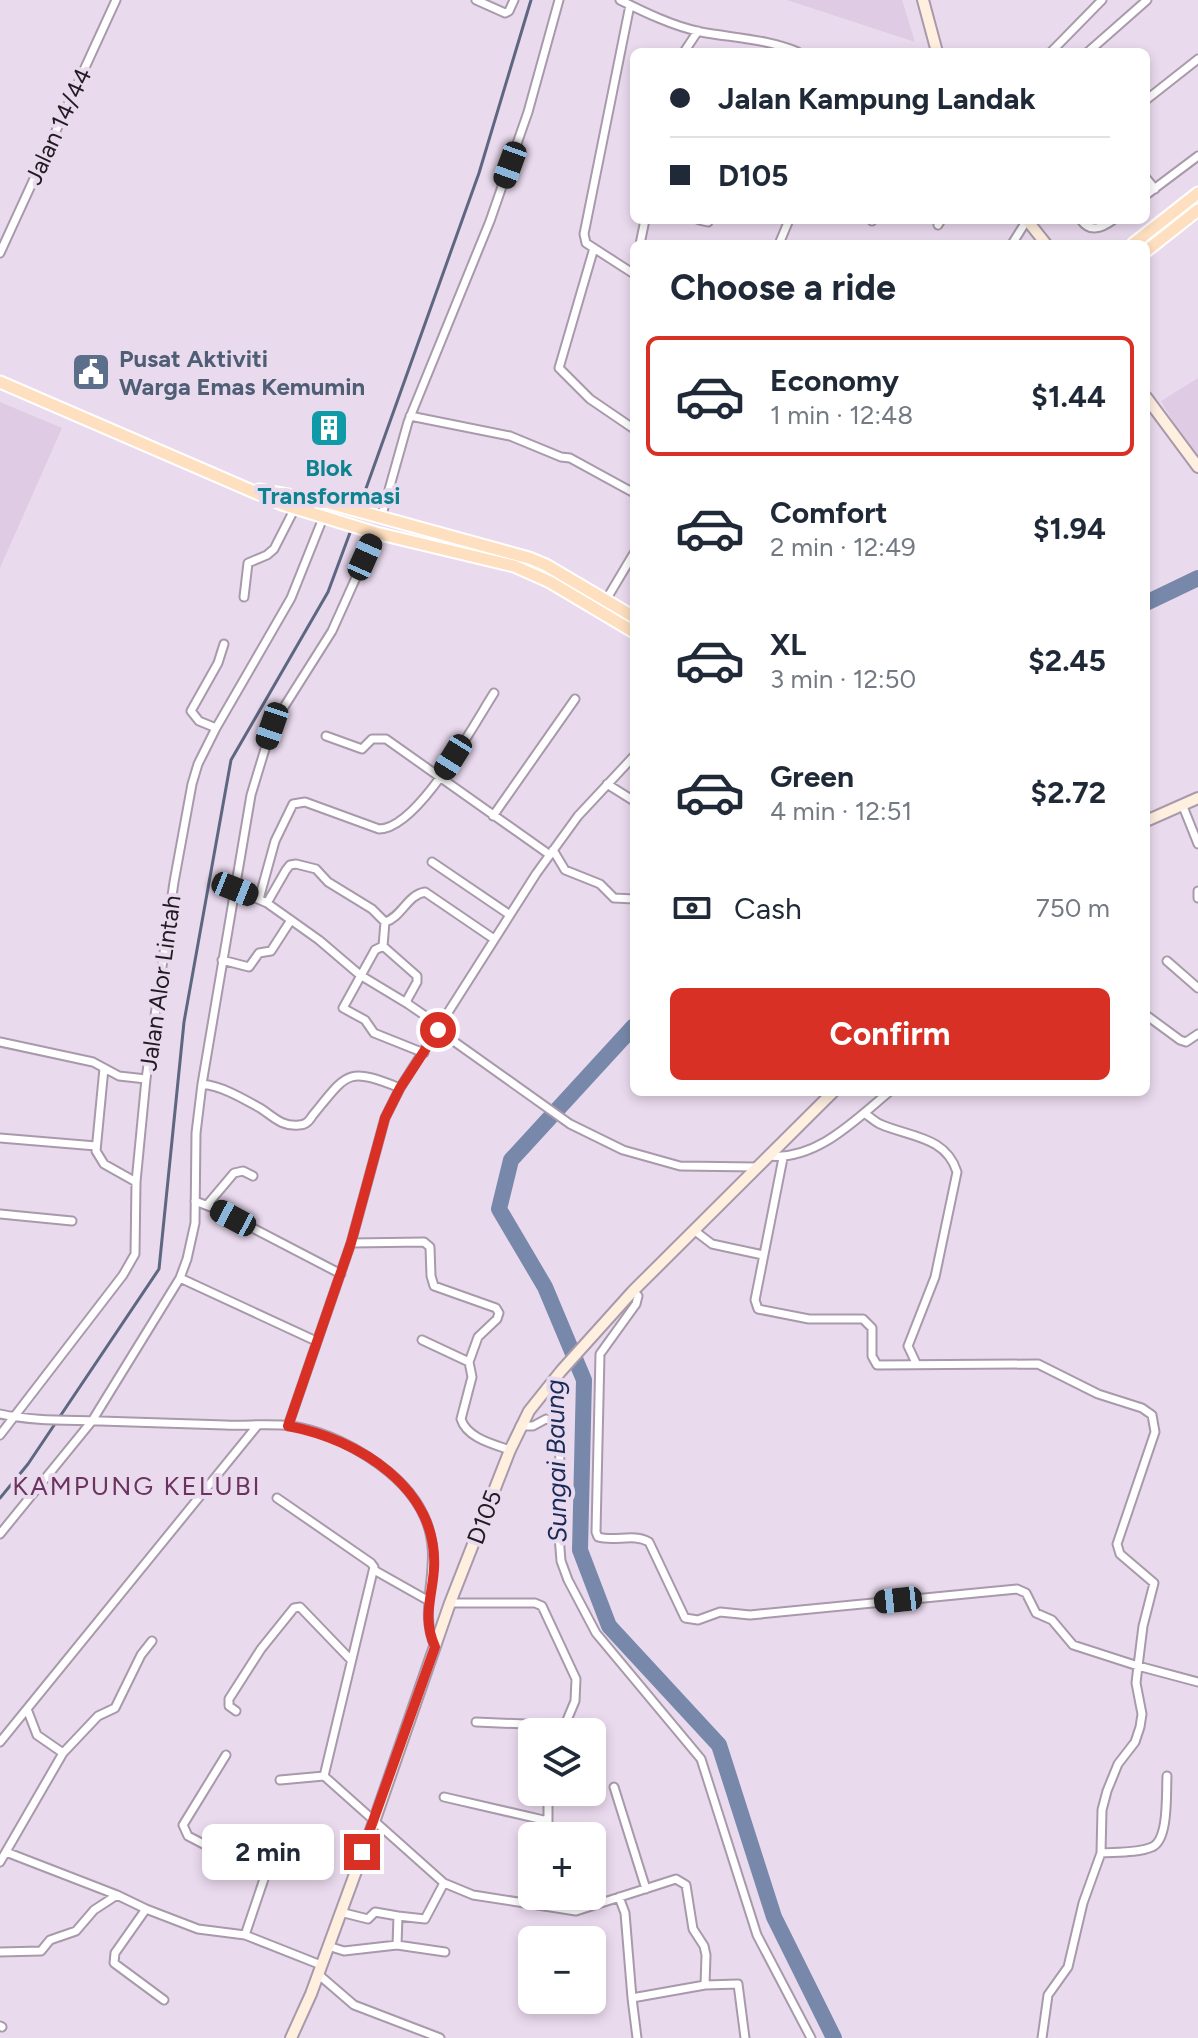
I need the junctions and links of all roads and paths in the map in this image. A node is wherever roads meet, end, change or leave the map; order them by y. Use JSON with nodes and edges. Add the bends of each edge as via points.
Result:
{"nodes":[{"id":1,"x":116,"y":0,"type":"edge"},
{"id":2,"x":476,"y":0,"type":"edge"},
{"id":3,"x":514,"y":0,"type":"edge"},
{"id":4,"x":559,"y":0,"type":"edge"},
{"id":5,"x":620,"y":0,"type":"edge"},
{"id":6,"x":923,"y":0,"type":"edge"},
{"id":7,"x":1102,"y":0,"type":"edge"},
{"id":8,"x":1147,"y":0,"type":"edge"},
{"id":9,"x":630,"y":5,"type":"junction"},
{"id":10,"x":698,"y":31,"type":"junction"},
{"id":11,"x":687,"y":48,"type":"edge"},
{"id":12,"x":785,"y":48,"type":"edge"},
{"id":13,"x":936,"y":48,"type":"edge"},
{"id":14,"x":1055,"y":48,"type":"edge"},
{"id":15,"x":1093,"y":48,"type":"edge"},
{"id":16,"x":1198,"y":59,"type":"edge"},
{"id":17,"x":1150,"y":97,"type":"edge"},
{"id":18,"x":1198,"y":156,"type":"edge"},
{"id":19,"x":1150,"y":183,"type":"edge"},
{"id":20,"x":1155,"y":189,"type":"junction"},
{"id":21,"x":1150,"y":192,"type":"edge"},
{"id":22,"x":1198,"y":193,"type":"edge"},
{"id":23,"x":1198,"y":210,"type":"edge"},
{"id":24,"x":1030,"y":224,"type":"edge"},
{"id":25,"x":1084,"y":224,"type":"edge"},
{"id":26,"x":1108,"y":224,"type":"edge"},
{"id":27,"x":1043,"y":240,"type":"edge"},
{"id":28,"x":1138,"y":240,"type":"edge"},
{"id":29,"x":594,"y":248,"type":"junction"},
{"id":30,"x":1150,"y":248,"type":"edge"},
{"id":31,"x":0,"y":253,"type":"edge"},
{"id":32,"x":630,"y":271,"type":"edge"},
{"id":33,"x":0,"y":380,"type":"edge"},
{"id":34,"x":1150,"y":402,"type":"edge"},
{"id":35,"x":410,"y":416,"type":"junction"},
{"id":36,"x":630,"y":426,"type":"edge"},
{"id":37,"x":1198,"y":467,"type":"edge"},
{"id":38,"x":245,"y":488,"type":"junction"},
{"id":39,"x":630,"y":491,"type":"edge"},
{"id":40,"x":295,"y":508,"type":"junction"},
{"id":41,"x":381,"y":518,"type":"junction"},
{"id":42,"x":325,"y":519,"type":"junction"},
{"id":43,"x":376,"y":533,"type":"junction"},
{"id":44,"x":630,"y":560,"type":"edge"},
{"id":45,"x":244,"y":597,"type":"dead end"},
{"id":46,"x":606,"y":600,"type":"junction"},
{"id":47,"x":630,"y":615,"type":"edge"},
{"id":48,"x":630,"y":630,"type":"edge"},
{"id":49,"x":224,"y":644,"type":"dead end"},
{"id":50,"x":494,"y":693,"type":"dead end"},
{"id":51,"x":575,"y":699,"type":"dead end"},
{"id":52,"x":216,"y":728,"type":"junction"},
{"id":53,"x":326,"y":736,"type":"dead end"},
{"id":54,"x":630,"y":760,"type":"edge"},
{"id":55,"x":440,"y":778,"type":"junction"},
{"id":56,"x":607,"y":784,"type":"junction"},
{"id":57,"x":630,"y":798,"type":"edge"},
{"id":58,"x":1198,"y":798,"type":"edge"},
{"id":59,"x":1182,"y":804,"type":"junction"},
{"id":60,"x":493,"y":816,"type":"junction"},
{"id":61,"x":1150,"y":819,"type":"edge"},
{"id":62,"x":1198,"y":844,"type":"edge"},
{"id":63,"x":551,"y":853,"type":"junction"},
{"id":64,"x":432,"y":862,"type":"dead end"},
{"id":65,"x":235,"y":889,"type":"junction"},
{"id":66,"x":1198,"y":891,"type":"edge"},
{"id":67,"x":1198,"y":898,"type":"edge"},
{"id":68,"x":630,"y":899,"type":"edge"},
{"id":69,"x":263,"y":901,"type":"junction"},
{"id":70,"x":510,"y":915,"type":"junction"},
{"id":71,"x":291,"y":920,"type":"junction"},
{"id":72,"x":385,"y":922,"type":"junction"},
{"id":73,"x":494,"y":939,"type":"junction"},
{"id":74,"x":383,"y":946,"type":"junction"},
{"id":75,"x":222,"y":960,"type":"junction"},
{"id":76,"x":1167,"y":961,"type":"dead end"},
{"id":77,"x":360,"y":975,"type":"junction"},
{"id":78,"x":1198,"y":988,"type":"edge"},
{"id":79,"x":408,"y":1004,"type":"junction"},
{"id":80,"x":1150,"y":1018,"type":"edge"},
{"id":81,"x":439,"y":1028,"type":"junction"},
{"id":82,"x":1198,"y":1034,"type":"edge"},
{"id":83,"x":0,"y":1042,"type":"edge"},
{"id":84,"x":424,"y":1053,"type":"junction"},
{"id":85,"x":104,"y":1068,"type":"junction"},
{"id":86,"x":146,"y":1079,"type":"junction"},
{"id":87,"x":202,"y":1084,"type":"junction"},
{"id":88,"x":400,"y":1088,"type":"junction"},
{"id":89,"x":829,"y":1096,"type":"edge"},
{"id":90,"x":884,"y":1096,"type":"edge"},
{"id":91,"x":864,"y":1113,"type":"junction"},
{"id":92,"x":0,"y":1138,"type":"edge"},
{"id":93,"x":96,"y":1146,"type":"junction"},
{"id":94,"x":768,"y":1156,"type":"junction"},
{"id":95,"x":783,"y":1158,"type":"junction"},
{"id":96,"x":757,"y":1167,"type":"junction"},
{"id":97,"x":253,"y":1176,"type":"dead end"},
{"id":98,"x":136,"y":1182,"type":"junction"},
{"id":99,"x":195,"y":1201,"type":"junction"},
{"id":100,"x":207,"y":1205,"type":"junction"},
{"id":101,"x":0,"y":1214,"type":"edge"},
{"id":102,"x":72,"y":1221,"type":"dead end"},
{"id":103,"x":695,"y":1231,"type":"junction"},
{"id":104,"x":351,"y":1243,"type":"junction"},
{"id":105,"x":763,"y":1255,"type":"junction"},
{"id":106,"x":341,"y":1274,"type":"junction"},
{"id":107,"x":180,"y":1278,"type":"junction"},
{"id":108,"x":633,"y":1291,"type":"junction"},
{"id":109,"x":422,"y":1340,"type":"dead end"},
{"id":110,"x":316,"y":1341,"type":"junction"},
{"id":111,"x":469,"y":1362,"type":"junction"},
{"id":112,"x":916,"y":1363,"type":"junction"},
{"id":113,"x":0,"y":1414,"type":"edge"},
{"id":114,"x":13,"y":1417,"type":"junction"},
{"id":115,"x":92,"y":1421,"type":"junction"},
{"id":116,"x":257,"y":1426,"type":"junction"},
{"id":117,"x":288,"y":1426,"type":"junction"},
{"id":118,"x":520,"y":1426,"type":"junction"},
{"id":119,"x":0,"y":1435,"type":"edge"},
{"id":120,"x":510,"y":1450,"type":"junction"},
{"id":121,"x":277,"y":1498,"type":"dead end"},
{"id":122,"x":0,"y":1534,"type":"edge"},
{"id":123,"x":374,"y":1570,"type":"junction"},
{"id":124,"x":429,"y":1601,"type":"junction"},
{"id":125,"x":450,"y":1603,"type":"junction"},
{"id":126,"x":152,"y":1641,"type":"dead end"},
{"id":127,"x":435,"y":1647,"type":"junction"},
{"id":128,"x":351,"y":1660,"type":"junction"},
{"id":129,"x":1138,"y":1666,"type":"junction"},
{"id":130,"x":1198,"y":1682,"type":"edge"},
{"id":131,"x":27,"y":1709,"type":"junction"},
{"id":132,"x":236,"y":1711,"type":"dead end"},
{"id":133,"x":568,"y":1718,"type":"edge"},
{"id":134,"x":476,"y":1722,"type":"dead end"},
{"id":135,"x":518,"y":1724,"type":"edge"},
{"id":136,"x":0,"y":1742,"type":"edge"},
{"id":137,"x":63,"y":1753,"type":"junction"},
{"id":138,"x":226,"y":1755,"type":"dead end"},
{"id":139,"x":324,"y":1776,"type":"junction"},
{"id":140,"x":1167,"y":1776,"type":"dead end"},
{"id":141,"x":280,"y":1780,"type":"dead end"},
{"id":142,"x":614,"y":1787,"type":"dead end"},
{"id":143,"x":444,"y":1797,"type":"dead end"},
{"id":144,"x":548,"y":1806,"type":"edge"},
{"id":145,"x":548,"y":1821,"type":"joint"},
{"id":146,"x":374,"y":1822,"type":"junction"},
{"id":147,"x":291,"y":1834,"type":"dead end"},
{"id":148,"x":6,"y":1852,"type":"junction"},
{"id":149,"x":1101,"y":1853,"type":"junction"},
{"id":150,"x":0,"y":1862,"type":"edge"},
{"id":151,"x":265,"y":1876,"type":"junction"},
{"id":152,"x":444,"y":1883,"type":"junction"},
{"id":153,"x":646,"y":1889,"type":"junction"},
{"id":154,"x":117,"y":1895,"type":"junction"},
{"id":155,"x":619,"y":1897,"type":"junction"},
{"id":156,"x":606,"y":1901,"type":"edge"},
{"id":157,"x":518,"y":1902,"type":"edge"},
{"id":158,"x":146,"y":1909,"type":"junction"},
{"id":159,"x":340,"y":1912,"type":"junction"},
{"id":160,"x":398,"y":1916,"type":"junction"},
{"id":161,"x":245,"y":1935,"type":"junction"},
{"id":162,"x":397,"y":1945,"type":"junction"},
{"id":163,"x":328,"y":1946,"type":"junction"},
{"id":164,"x":0,"y":1952,"type":"edge"},
{"id":165,"x":445,"y":1952,"type":"dead end"},
{"id":166,"x":319,"y":1970,"type":"junction"},
{"id":167,"x":705,"y":1985,"type":"junction"},
{"id":168,"x":632,"y":1998,"type":"junction"},
{"id":169,"x":164,"y":2000,"type":"dead end"},
{"id":170,"x":291,"y":2038,"type":"edge"},
{"id":171,"x":440,"y":2038,"type":"edge"},
{"id":172,"x":637,"y":2038,"type":"edge"},
{"id":173,"x":745,"y":2038,"type":"edge"},
{"id":174,"x":811,"y":2038,"type":"edge"},
{"id":175,"x":1042,"y":2038,"type":"edge"}],
"edges":[{"from":1,"to":31,"type":"street","name":"Jalan 14/44"},
{"from":2,"to":3,"type":"street","via":[[505,13]]},
{"from":4,"to":35,"type":"street","via":[[490,221]]},
{"from":5,"to":9,"type":"street"},
{"from":6,"to":13,"type":"street"},
{"from":7,"to":14,"type":"street"},
{"from":8,"to":15,"type":"street"},
{"from":9,"to":10,"type":"street"},
{"from":9,"to":29,"type":"street","via":[[584,234]]},
{"from":10,"to":11,"type":"street"},
{"from":10,"to":12,"type":"street"},
{"from":16,"to":17,"type":"street"},
{"from":18,"to":20,"type":"street"},
{"from":19,"to":20,"type":"street"},
{"from":20,"to":21,"type":"street"},
{"from":22,"to":28,"type":"main road"},
{"from":23,"to":30,"type":"main road"},
{"from":24,"to":27,"type":"street"},
{"from":25,"to":26,"type":"street","via":[[1093,229]]},
{"from":29,"to":32,"type":"street"},
{"from":29,"to":36,"type":"street","via":[[559,368],[590,399]]},
{"from":33,"to":38,"type":"main road"},
{"from":34,"to":37,"type":"street"},
{"from":35,"to":39,"type":"street","via":[[510,436],[570,458]]},
{"from":35,"to":41,"type":"street"},
{"from":38,"to":40,"type":"main road"},
{"from":38,"to":41,"type":"main road"},
{"from":40,"to":42,"type":"main road"},
{"from":40,"to":45,"type":"street","via":[[274,549],[248,563]]},
{"from":41,"to":46,"type":"main road","via":[[529,558]]},
{"from":42,"to":43,"type":"main road"},
{"from":42,"to":52,"type":"street","name":"Jalan Alor Lintah","via":[[291,598]]},
{"from":43,"to":48,"type":"main road","via":[[523,570]]},
{"from":43,"to":65,"type":"street","via":[[332,631],[272,726],[251,795]]},
{"from":44,"to":46,"type":"street"},
{"from":46,"to":47,"type":"main road"},
{"from":49,"to":52,"type":"street","via":[[191,711]]},
{"from":50,"to":55,"type":"street"},
{"from":51,"to":60,"type":"street"},
{"from":52,"to":86,"type":"street","name":"Jalan Alor Lintah","via":[[189,796]]},
{"from":53,"to":55,"type":"street","via":[[362,749],[372,739],[386,739]]},
{"from":54,"to":56,"type":"street"},
{"from":55,"to":60,"type":"street"},
{"from":55,"to":69,"type":"street","via":[[415,811],[383,830],[306,802],[293,804],[275,841]]},
{"from":56,"to":57,"type":"street"},
{"from":56,"to":63,"type":"street"},
{"from":58,"to":59,"type":"street"},
{"from":59,"to":61,"type":"street"},
{"from":59,"to":62,"type":"street"},
{"from":60,"to":63,"type":"street"},
{"from":63,"to":68,"type":"street","via":[[565,870],[600,884],[614,898]]},
{"from":63,"to":70,"type":"street"},
{"from":64,"to":70,"type":"street"},
{"from":65,"to":69,"type":"street"},
{"from":65,"to":75,"type":"street"},
{"from":66,"to":67,"type":"street"},
{"from":69,"to":71,"type":"street"},
{"from":69,"to":72,"type":"street","via":[[296,864],[316,869]]},
{"from":70,"to":73,"type":"street"},
{"from":71,"to":75,"type":"street","via":[[271,951],[259,953],[249,967]]},
{"from":71,"to":77,"type":"street"},
{"from":72,"to":73,"type":"street","via":[[425,892]]},
{"from":72,"to":74,"type":"street"},
{"from":73,"to":81,"type":"street"},
{"from":74,"to":77,"type":"street"},
{"from":74,"to":79,"type":"street","via":[[417,976]]},
{"from":75,"to":87,"type":"street"},
{"from":76,"to":78,"type":"street"},
{"from":77,"to":79,"type":"street"},
{"from":77,"to":84,"type":"street","via":[[344,1010],[365,1020],[374,1033]]},
{"from":79,"to":81,"type":"street"},
{"from":80,"to":82,"type":"street","via":[[1180,1040]]},
{"from":81,"to":84,"type":"street"},
{"from":81,"to":96,"type":"street","via":[[570,1124],[623,1150],[680,1166]]},
{"from":83,"to":85,"type":"street"},
{"from":84,"to":88,"type":"street"},
{"from":85,"to":86,"type":"street"},
{"from":85,"to":93,"type":"street"},
{"from":86,"to":98,"type":"street","name":"Jalan Alor Lintah"},
{"from":87,"to":88,"type":"street","via":[[280,1122],[299,1125],[353,1075]]},
{"from":87,"to":99,"type":"street"},
{"from":88,"to":104,"type":"street","via":[[385,1118]]},
{"from":89,"to":94,"type":"street","name":"D105"},
{"from":90,"to":91,"type":"street"},
{"from":91,"to":95,"type":"street","via":[[831,1140]]},
{"from":91,"to":112,"type":"street","via":[[946,1151],[957,1172],[935,1277],[908,1346]]},
{"from":92,"to":93,"type":"street"},
{"from":93,"to":98,"type":"street","via":[[104,1164]]},
{"from":94,"to":95,"type":"street"},
{"from":94,"to":96,"type":"street","name":"D105"},
{"from":95,"to":105,"type":"street"},
{"from":96,"to":103,"type":"street","name":"D105"},
{"from":97,"to":100,"type":"street","via":[[234,1173]]},
{"from":98,"to":114,"type":"street","name":"Jalan Alor Lintah","via":[[135,1254]]},
{"from":99,"to":100,"type":"street"},
{"from":99,"to":107,"type":"street","via":[[195,1223]]},
{"from":100,"to":106,"type":"street"},
{"from":101,"to":102,"type":"street"},
{"from":103,"to":105,"type":"street","via":[[712,1244]]},
{"from":103,"to":108,"type":"street","name":"D105"},
{"from":104,"to":106,"type":"street"},
{"from":104,"to":111,"type":"street","via":[[428,1244],[434,1286],[496,1308],[497,1319],[478,1337]]},
{"from":105,"to":112,"type":"street","via":[[758,1309],[809,1319],[863,1319],[872,1328],[874,1363]]},
{"from":106,"to":110,"type":"street"},
{"from":107,"to":110,"type":"street"},
{"from":107,"to":115,"type":"street"},
{"from":108,"to":118,"type":"street","name":"D105"},
{"from":108,"to":129,"type":"street","via":[[636,1304],[599,1355],[596,1532],[605,1539],[649,1542],[685,1618],[1017,1589],[1071,1644]]},
{"from":109,"to":111,"type":"street"},
{"from":110,"to":117,"type":"street"},
{"from":111,"to":120,"type":"street","via":[[472,1377],[462,1425]]},
{"from":112,"to":129,"type":"street","via":[[1038,1364],[1152,1415],[1155,1432],[1117,1543],[1120,1554],[1154,1586]]},
{"from":113,"to":114,"type":"street"},
{"from":114,"to":115,"type":"street"},
{"from":114,"to":119,"type":"street","name":"Jalan Alor Lintah"},
{"from":115,"to":116,"type":"street"},
{"from":115,"to":122,"type":"street"},
{"from":116,"to":117,"type":"street"},
{"from":116,"to":131,"type":"street"},
{"from":117,"to":124,"type":"street","via":[[326,1436],[369,1459],[409,1491],[431,1537]]},
{"from":118,"to":120,"type":"street","name":"D105"},
{"from":118,"to":174,"type":"street","via":[[546,1419],[557,1422],[559,1536],[568,1580],[596,1633],[701,1759],[757,1935]]},
{"from":120,"to":125,"type":"street","name":"D105"},
{"from":121,"to":123,"type":"street"},
{"from":123,"to":124,"type":"street"},
{"from":123,"to":128,"type":"street"},
{"from":124,"to":127,"type":"street","via":[[427,1626]]},
{"from":125,"to":127,"type":"street","name":"D105"},
{"from":125,"to":133,"type":"street","via":[[542,1606],[576,1679]]},
{"from":126,"to":137,"type":"street","via":[[115,1708],[98,1716]]},
{"from":127,"to":146,"type":"street","name":"D105"},
{"from":128,"to":132,"type":"street","via":[[300,1607],[294,1608],[229,1699]]},
{"from":128,"to":139,"type":"street"},
{"from":129,"to":130,"type":"street"},
{"from":129,"to":149,"type":"street","via":[[1141,1723],[1107,1791]]},
{"from":131,"to":136,"type":"street"},
{"from":131,"to":137,"type":"street","via":[[37,1735]]},
{"from":134,"to":135,"type":"street"},
{"from":137,"to":148,"type":"street"},
{"from":138,"to":151,"type":"street","via":[[183,1829]]},
{"from":139,"to":141,"type":"street"},
{"from":139,"to":146,"type":"street"},
{"from":140,"to":149,"type":"street","via":[[1160,1841],[1147,1848]]},
{"from":142,"to":153,"type":"street"},
{"from":143,"to":145,"type":"street"},
{"from":144,"to":145,"type":"street"},
{"from":146,"to":152,"type":"street"},
{"from":146,"to":159,"type":"street","name":"D105"},
{"from":147,"to":151,"type":"street"},
{"from":148,"to":150,"type":"street"},
{"from":148,"to":154,"type":"street"},
{"from":149,"to":175,"type":"street","via":[[1068,1967],[1048,1995]]},
{"from":151,"to":161,"type":"street"},
{"from":152,"to":157,"type":"street","via":[[473,1895]]},
{"from":152,"to":160,"type":"street","via":[[425,1919]]},
{"from":153,"to":155,"type":"street"},
{"from":153,"to":167,"type":"street","via":[[676,1879],[686,1885],[693,1929],[706,1955]]},
{"from":154,"to":158,"type":"street"},
{"from":154,"to":164,"type":"street","via":[[76,1931],[50,1940],[41,1951]]},
{"from":155,"to":156,"type":"street"},
{"from":155,"to":168,"type":"street"},
{"from":158,"to":161,"type":"street","via":[[198,1929]]},
{"from":158,"to":169,"type":"street","via":[[113,1960]]},
{"from":159,"to":160,"type":"street","via":[[368,1919],[377,1912]]},
{"from":159,"to":163,"type":"street","name":"D105"},
{"from":160,"to":162,"type":"street"},
{"from":161,"to":166,"type":"street"},
{"from":162,"to":163,"type":"street","via":[[344,1951]]},
{"from":162,"to":165,"type":"street"},
{"from":163,"to":166,"type":"street","name":"D105"},
{"from":166,"to":170,"type":"street","name":"D105"},
{"from":166,"to":171,"type":"street","via":[[354,2005]]},
{"from":167,"to":168,"type":"street"},
{"from":167,"to":173,"type":"street","via":[[738,1984]]},
{"from":168,"to":172,"type":"street"}]}
